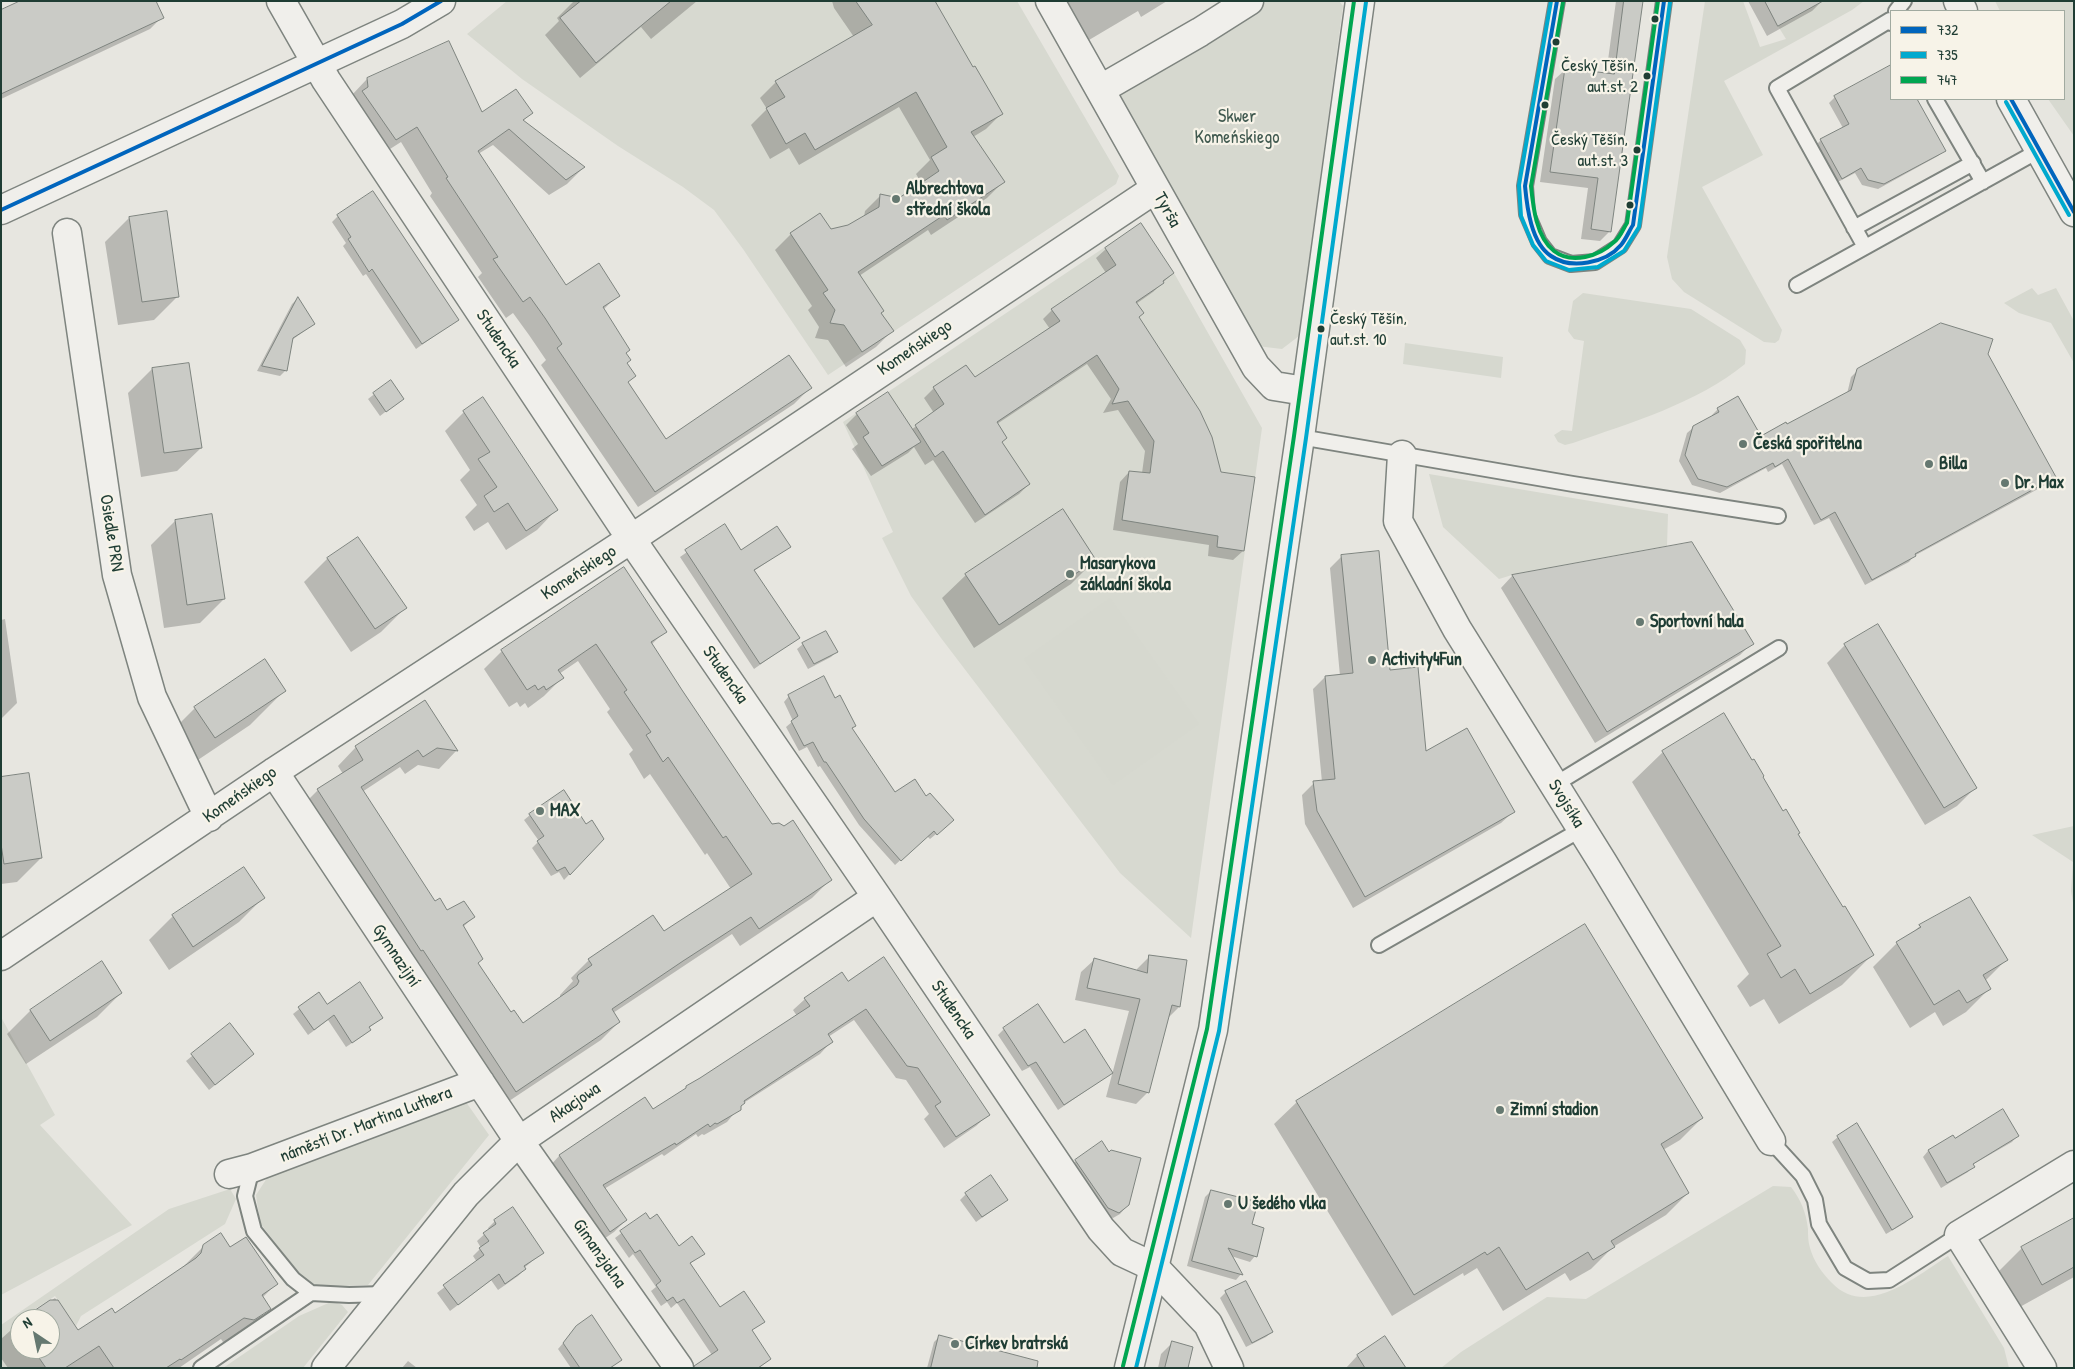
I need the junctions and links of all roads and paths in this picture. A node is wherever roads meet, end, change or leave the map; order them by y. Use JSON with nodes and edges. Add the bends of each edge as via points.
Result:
{"nodes":[{"id":1,"x":281,"y":1,"type":"edge"},
{"id":2,"x":441,"y":1,"type":"edge"},
{"id":3,"x":1050,"y":1,"type":"edge"},
{"id":4,"x":1249,"y":1,"type":"edge"},
{"id":5,"x":1360,"y":1,"type":"edge"},
{"id":6,"x":1557,"y":1,"type":"edge"},
{"id":7,"x":1664,"y":1,"type":"edge"},
{"id":8,"x":1890,"y":19,"type":"edge"},
{"id":9,"x":316,"y":63,"type":"junction"},
{"id":10,"x":1101,"y":90,"type":"junction"},
{"id":11,"x":1937,"y":100,"type":"edge"},
{"id":12,"x":2012,"y":100,"type":"edge"},
{"id":13,"x":2040,"y":150,"type":"junction"},
{"id":14,"x":1973,"y":163,"type":"junction"},
{"id":15,"x":1984,"y":182,"type":"junction"},
{"id":16,"x":1155,"y":189,"type":"junction"},
{"id":17,"x":1,"y":210,"type":"edge"},
{"id":18,"x":2074,"y":212,"type":"edge"},
{"id":19,"x":1854,"y":228,"type":"junction"},
{"id":20,"x":67,"y":233,"type":"dead end"},
{"id":21,"x":1865,"y":247,"type":"junction"},
{"id":22,"x":1797,"y":285,"type":"dead end"},
{"id":23,"x":1305,"y":391,"type":"junction"},
{"id":24,"x":1300,"y":437,"type":"junction"},
{"id":25,"x":1402,"y":455,"type":"junction"},
{"id":26,"x":1778,"y":516,"type":"dead end"},
{"id":27,"x":631,"y":539,"type":"junction"},
{"id":28,"x":1779,"y":648,"type":"dead end"},
{"id":29,"x":274,"y":772,"type":"junction"},
{"id":30,"x":1554,"y":785,"type":"junction"},
{"id":31,"x":209,"y":817,"type":"junction"},
{"id":32,"x":1582,"y":829,"type":"junction"},
{"id":33,"x":877,"y":897,"type":"junction"},
{"id":34,"x":1379,"y":945,"type":"dead end"},
{"id":35,"x":1,"y":956,"type":"edge"},
{"id":36,"x":480,"y":1082,"type":"junction"},
{"id":37,"x":519,"y":1141,"type":"junction"},
{"id":38,"x":1771,"y":1141,"type":"joint"},
{"id":39,"x":2074,"y":1165,"type":"edge"},
{"id":40,"x":241,"y":1170,"type":"joint"},
{"id":41,"x":1960,"y":1235,"type":"junction"},
{"id":42,"x":1154,"y":1267,"type":"junction"},
{"id":43,"x":311,"y":1294,"type":"junction"},
{"id":44,"x":386,"y":1294,"type":"junction"},
{"id":45,"x":201,"y":1368,"type":"edge"},
{"id":46,"x":326,"y":1368,"type":"edge"},
{"id":47,"x":679,"y":1368,"type":"edge"},
{"id":48,"x":1129,"y":1368,"type":"edge"},
{"id":49,"x":1229,"y":1368,"type":"edge"},
{"id":50,"x":2042,"y":1368,"type":"edge"}],
"edges":[{"from":1,"to":9,"type":"street","name":"Studencka"},
{"from":2,"to":9,"type":"street","via":[[402,24]]},
{"from":3,"to":10,"type":"street","name":"Tyrša"},
{"from":4,"to":10,"type":"street"},
{"from":5,"to":23,"type":"street"},
{"from":6,"to":7,"type":"lane","via":[[1525,186],[1527,214],[1539,242],[1550,256],[1571,264],[1595,262],[1620,246],[1633,225]]},
{"from":8,"to":19,"type":"lane","via":[[1777,88]]},
{"from":9,"to":17,"type":"street"},
{"from":9,"to":27,"type":"street","name":"Studencka"},
{"from":10,"to":16,"type":"street","name":"Tyrša"},
{"from":11,"to":14,"type":"lane"},
{"from":12,"to":13,"type":"street"},
{"from":13,"to":15,"type":"lane"},
{"from":13,"to":18,"type":"street"},
{"from":14,"to":15,"type":"lane"},
{"from":14,"to":19,"type":"lane"},
{"from":15,"to":21,"type":"lane"},
{"from":16,"to":23,"type":"street","name":"Tyrša","via":[[1256,367],[1274,386]]},
{"from":16,"to":27,"type":"street","name":"Komeńskiego"},
{"from":19,"to":21,"type":"lane"},
{"from":20,"to":31,"type":"street","name":"Osiedle PRN","via":[[117,575],[152,697]]},
{"from":21,"to":22,"type":"lane"},
{"from":23,"to":24,"type":"street"},
{"from":24,"to":25,"type":"lane"},
{"from":24,"to":42,"type":"street","via":[[1213,1030]]},
{"from":25,"to":26,"type":"lane"},
{"from":25,"to":30,"type":"street","name":"Svojsíka","via":[[1398,520],[1457,629]]},
{"from":27,"to":29,"type":"street","name":"Komeńskiego"},
{"from":27,"to":33,"type":"street","name":"Studencka"},
{"from":28,"to":30,"type":"lane"},
{"from":29,"to":31,"type":"street","name":"Komeńskiego"},
{"from":29,"to":36,"type":"street","name":"Gymnazijní"},
{"from":30,"to":32,"type":"street","name":"Svojsíka"},
{"from":31,"to":35,"type":"street","name":"Komeńskiego"},
{"from":32,"to":34,"type":"lane"},
{"from":32,"to":38,"type":"street","name":"Svojsíka"},
{"from":33,"to":37,"type":"street","name":"Akacjowa"},
{"from":33,"to":42,"type":"street","name":"Studencka","via":[[1101,1229],[1122,1252]]},
{"from":36,"to":37,"type":"street","name":"Gymnazijní"},
{"from":36,"to":40,"type":"street","name":"náměstí Dr. Martina Luthera"},
{"from":37,"to":44,"type":"street","name":"Akacjowa","via":[[466,1194]]},
{"from":37,"to":47,"type":"street","name":"Gimanzjalna"},
{"from":38,"to":41,"type":"lane","via":[[1803,1176],[1815,1200],[1819,1224],[1845,1268],[1868,1281],[1889,1280]]},
{"from":39,"to":41,"type":"street"},
{"from":40,"to":43,"type":"lane","name":"náměstí Dr. Martina Luthera","via":[[254,1231],[293,1279]]},
{"from":41,"to":50,"type":"street"},
{"from":42,"to":48,"type":"street"},
{"from":42,"to":49,"type":"street","via":[[1208,1324]]},
{"from":43,"to":44,"type":"lane"},
{"from":43,"to":45,"type":"lane"},
{"from":44,"to":46,"type":"street","name":"Akacjowa"}]}
